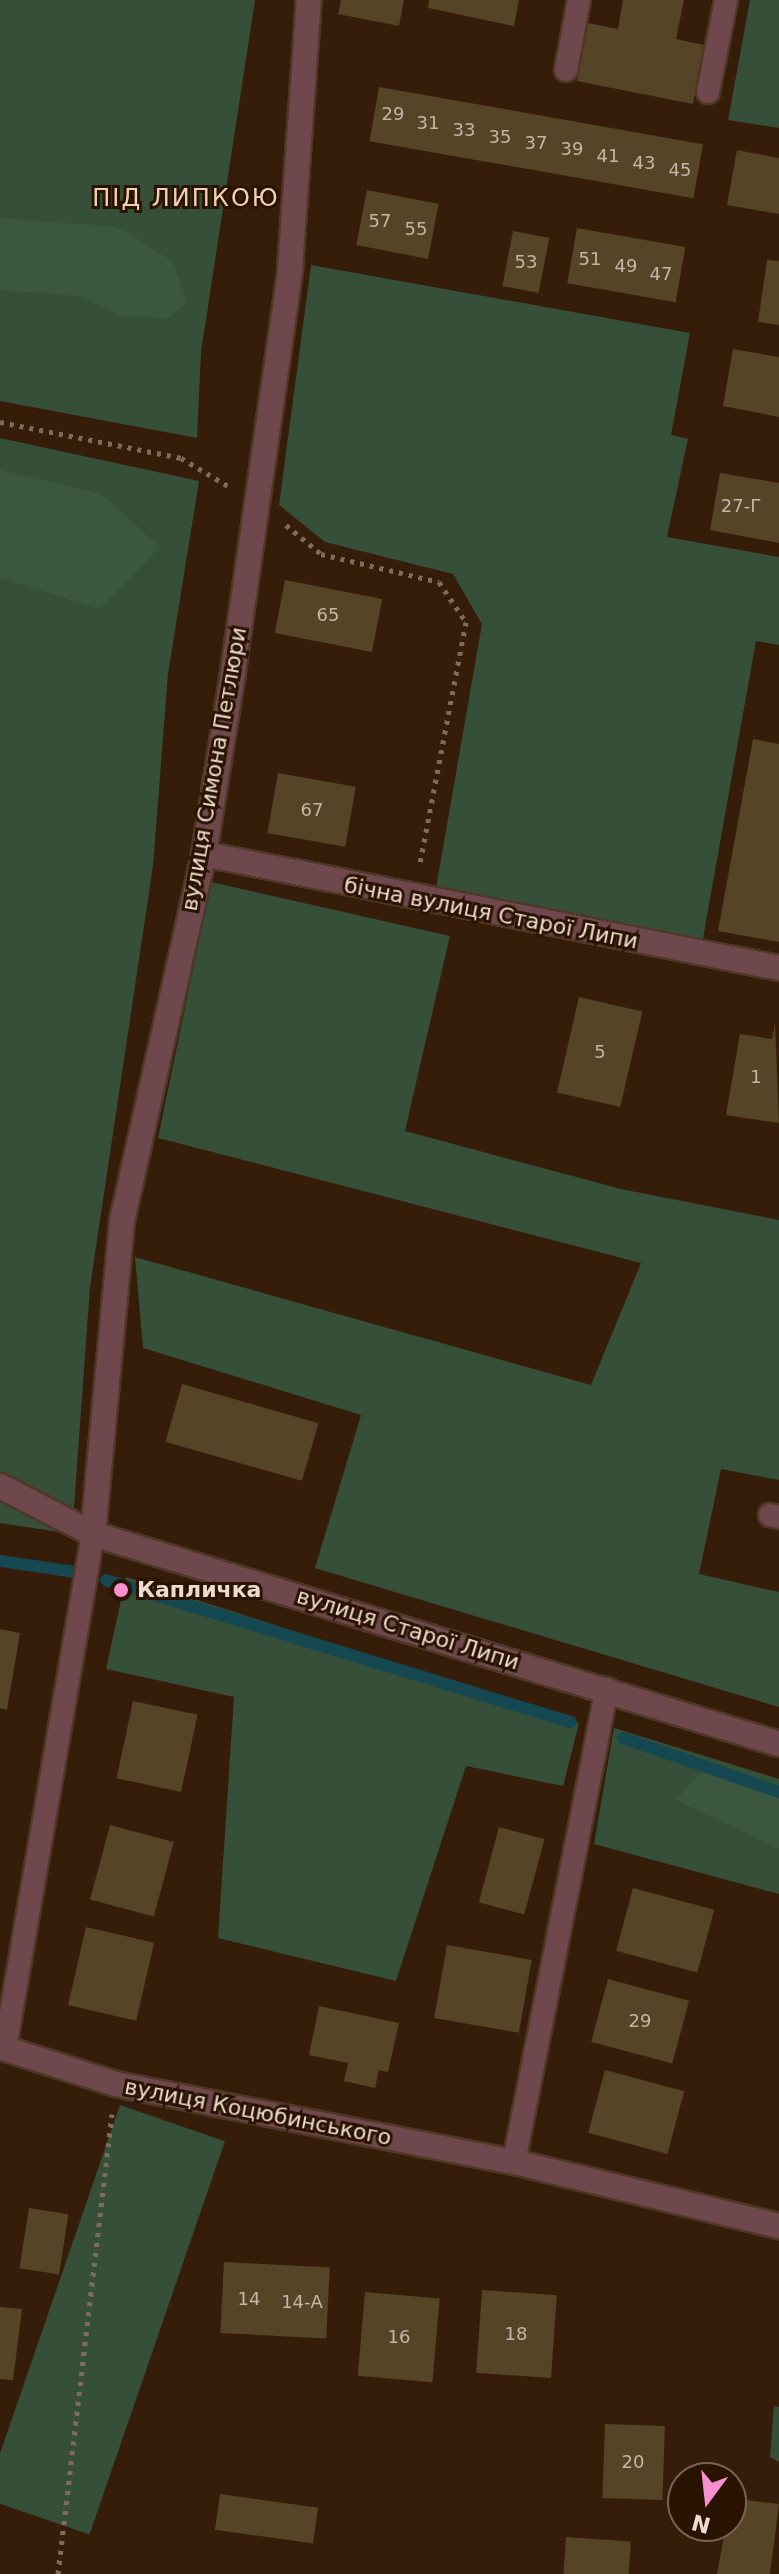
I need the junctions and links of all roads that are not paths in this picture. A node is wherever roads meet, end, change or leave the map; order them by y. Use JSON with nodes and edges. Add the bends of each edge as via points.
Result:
{"nodes":[{"id":1,"x":309,"y":0,"type":"edge"},
{"id":2,"x":579,"y":0,"type":"edge"},
{"id":3,"x":726,"y":0,"type":"edge"},
{"id":4,"x":566,"y":70,"type":"dead end"},
{"id":5,"x":708,"y":92,"type":"dead end"},
{"id":6,"x":204,"y":854,"type":"junction"},
{"id":7,"x":779,"y":968,"type":"edge"},
{"id":8,"x":0,"y":1486,"type":"edge"},
{"id":9,"x":93,"y":1534,"type":"junction"},
{"id":10,"x":607,"y":1689,"type":"junction"},
{"id":11,"x":779,"y":1744,"type":"edge"},
{"id":12,"x":2,"y":2048,"type":"edge"},
{"id":13,"x":514,"y":2162,"type":"junction"},
{"id":14,"x":779,"y":2226,"type":"edge"}],
"edges":[{"from":1,"to":6,"type":"street","name":"вулиця Симона Петлюри","via":[[290,269]]},
{"from":2,"to":4,"type":"lane"},
{"from":3,"to":5,"type":"lane"},
{"from":6,"to":7,"type":"street","name":"бічна вулиця Старої Липи"},
{"from":6,"to":9,"type":"street","name":"вулиця Симона Петлюри","via":[[122,1221]]},
{"from":8,"to":9,"type":"street","name":"вулиця Старої Липи"},
{"from":9,"to":10,"type":"street","name":"вулиця Старої Липи"},
{"from":9,"to":12,"type":"lane","name":"вулиця Коцюбинського"},
{"from":10,"to":11,"type":"street","name":"вулиця Старої Липи"},
{"from":10,"to":13,"type":"lane"},
{"from":12,"to":13,"type":"street","name":"вулиця Коцюбинського","via":[[116,2084]]},
{"from":13,"to":14,"type":"street","name":"вулиця Коцюбинського"}]}
